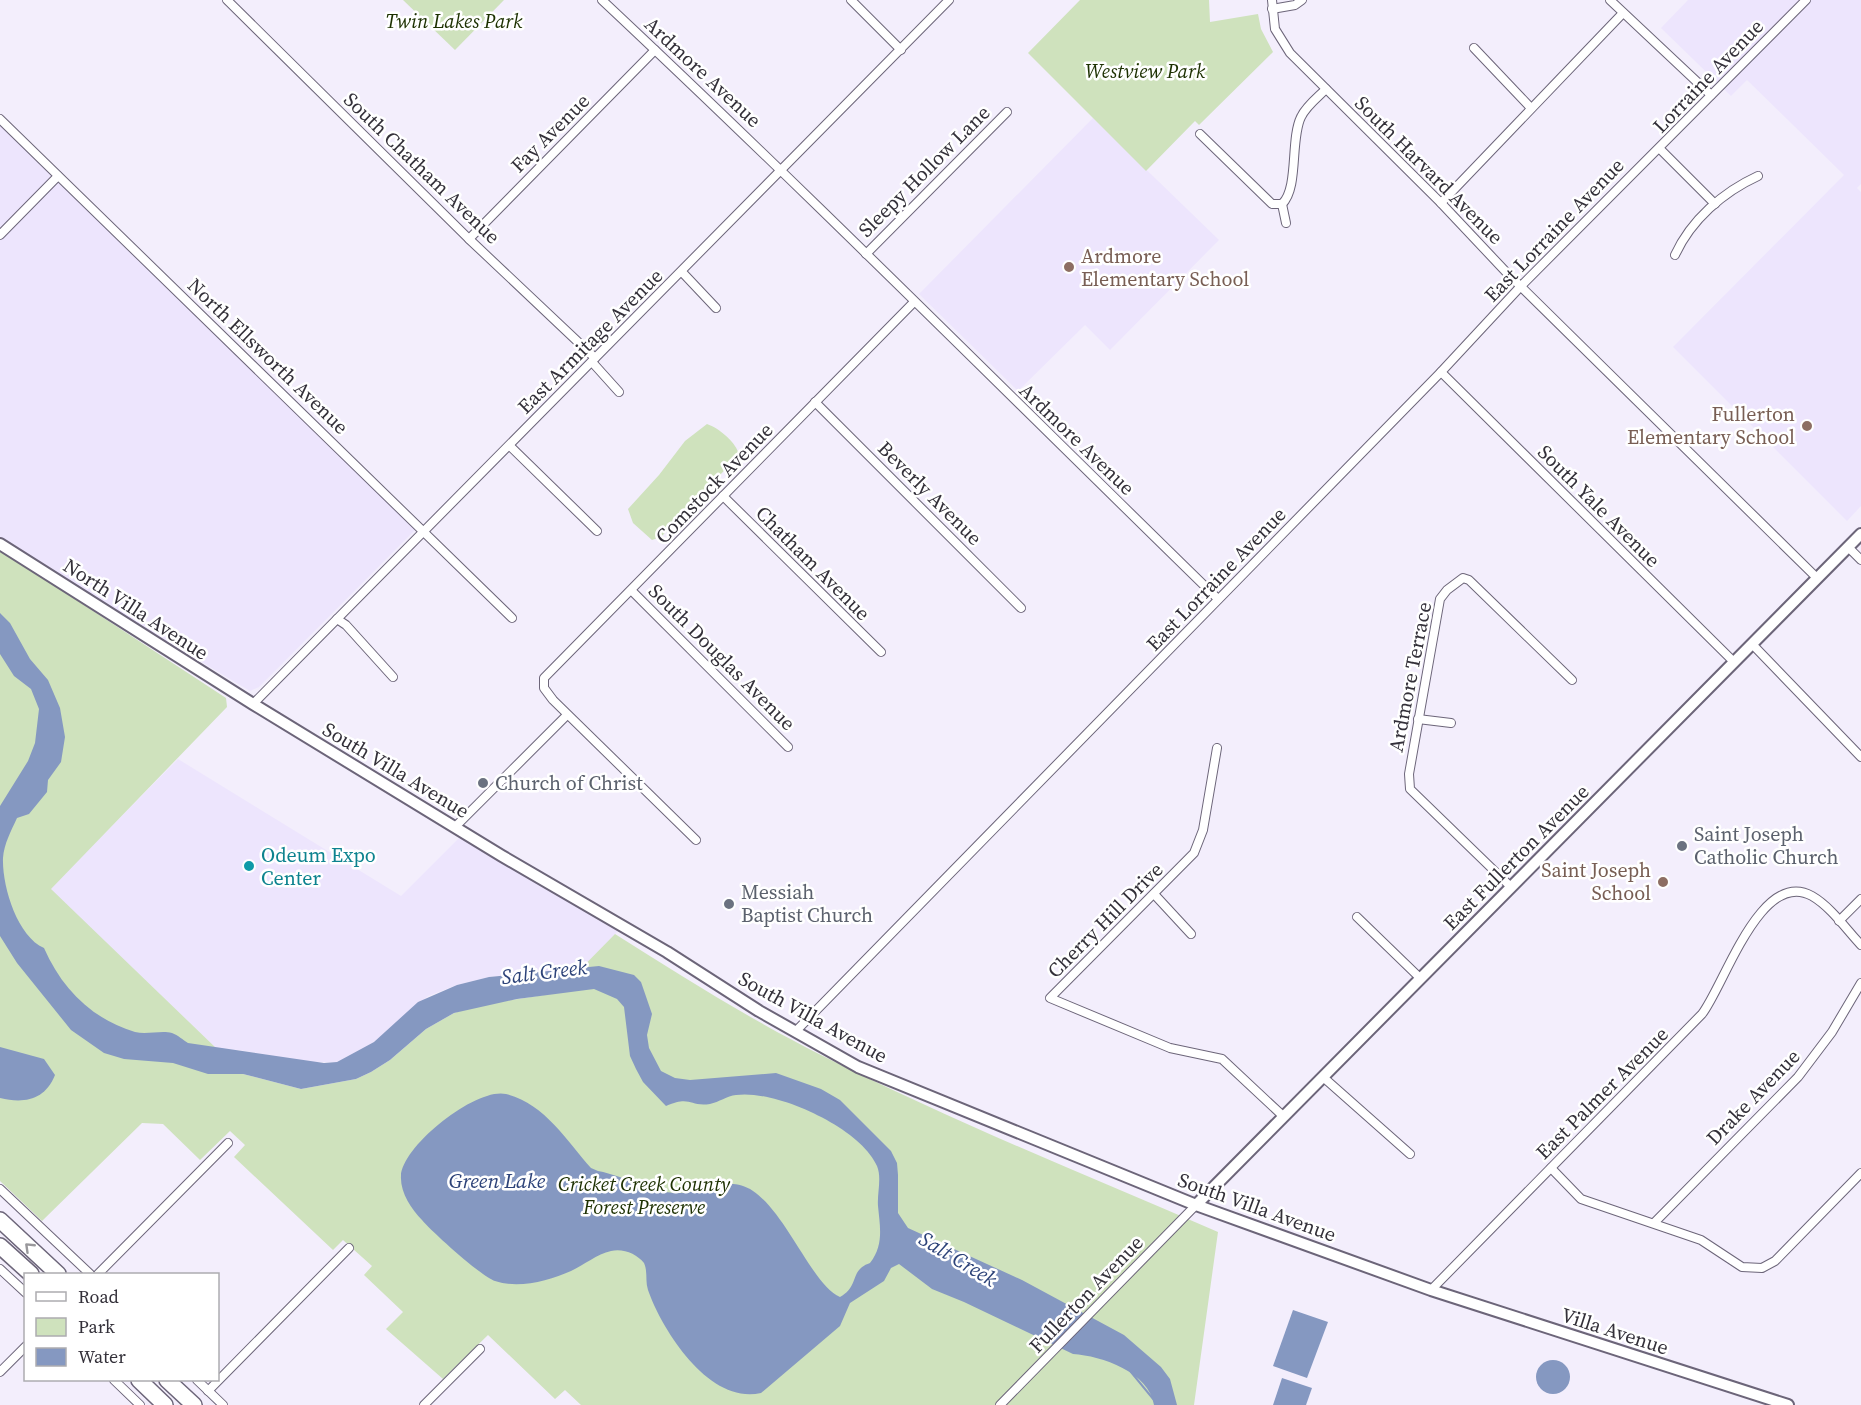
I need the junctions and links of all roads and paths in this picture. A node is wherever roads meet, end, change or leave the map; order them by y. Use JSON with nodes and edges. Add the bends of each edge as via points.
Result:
{"nodes":[{"id":1,"x":227,"y":0,"type":"edge"},
{"id":2,"x":602,"y":0,"type":"edge"},
{"id":3,"x":850,"y":0,"type":"edge"},
{"id":4,"x":949,"y":0,"type":"edge"},
{"id":5,"x":1272,"y":0,"type":"edge"},
{"id":6,"x":1302,"y":0,"type":"edge"},
{"id":7,"x":1610,"y":0,"type":"edge"},
{"id":8,"x":1806,"y":0,"type":"edge"},
{"id":9,"x":1272,"y":9,"type":"junction"},
{"id":10,"x":1623,"y":13,"type":"junction"},
{"id":11,"x":1474,"y":48,"type":"dead end"},
{"id":12,"x":655,"y":50,"type":"junction"},
{"id":13,"x":901,"y":50,"type":"junction"},
{"id":14,"x":1326,"y":89,"type":"junction"},
{"id":15,"x":1711,"y":95,"type":"junction"},
{"id":16,"x":1530,"y":107,"type":"junction"},
{"id":17,"x":1006,"y":112,"type":"dead end"},
{"id":18,"x":0,"y":118,"type":"edge"},
{"id":19,"x":1200,"y":134,"type":"dead end"},
{"id":20,"x":1660,"y":149,"type":"junction"},
{"id":21,"x":781,"y":168,"type":"junction"},
{"id":22,"x":58,"y":176,"type":"junction"},
{"id":23,"x":1758,"y":176,"type":"dead end"},
{"id":24,"x":1441,"y":203,"type":"junction"},
{"id":25,"x":1282,"y":204,"type":"junction"},
{"id":26,"x":1715,"y":204,"type":"junction"},
{"id":27,"x":1286,"y":223,"type":"dead end"},
{"id":28,"x":0,"y":235,"type":"edge"},
{"id":29,"x":469,"y":238,"type":"junction"},
{"id":30,"x":866,"y":254,"type":"junction"},
{"id":31,"x":1675,"y":255,"type":"dead end"},
{"id":32,"x":682,"y":272,"type":"junction"},
{"id":33,"x":1521,"y":286,"type":"junction"},
{"id":34,"x":914,"y":302,"type":"junction"},
{"id":35,"x":716,"y":308,"type":"dead end"},
{"id":36,"x":594,"y":360,"type":"junction"},
{"id":37,"x":1441,"y":372,"type":"junction"},
{"id":38,"x":619,"y":392,"type":"dead end"},
{"id":39,"x":815,"y":402,"type":"junction"},
{"id":40,"x":510,"y":446,"type":"junction"},
{"id":41,"x":723,"y":496,"type":"junction"},
{"id":42,"x":597,"y":531,"type":"dead end"},
{"id":43,"x":423,"y":532,"type":"junction"},
{"id":44,"x":1861,"y":534,"type":"edge"},
{"id":45,"x":0,"y":544,"type":"edge"},
{"id":46,"x":1848,"y":547,"type":"junction"},
{"id":47,"x":1861,"y":560,"type":"edge"},
{"id":48,"x":1817,"y":578,"type":"junction"},
{"id":49,"x":632,"y":591,"type":"junction"},
{"id":50,"x":1218,"y":599,"type":"junction"},
{"id":51,"x":1021,"y":608,"type":"dead end"},
{"id":52,"x":512,"y":618,"type":"dead end"},
{"id":53,"x":337,"y":619,"type":"junction"},
{"id":54,"x":1752,"y":644,"type":"junction"},
{"id":55,"x":881,"y":652,"type":"dead end"},
{"id":56,"x":1734,"y":662,"type":"junction"},
{"id":57,"x":393,"y":677,"type":"dead end"},
{"id":58,"x":1572,"y":680,"type":"dead end"},
{"id":59,"x":253,"y":704,"type":"junction"},
{"id":60,"x":567,"y":715,"type":"junction"},
{"id":61,"x":1418,"y":719,"type":"junction"},
{"id":62,"x":1451,"y":723,"type":"dead end"},
{"id":63,"x":789,"y":747,"type":"dead end"},
{"id":64,"x":1217,"y":748,"type":"dead end"},
{"id":65,"x":1861,"y":757,"type":"edge"},
{"id":66,"x":455,"y":827,"type":"junction"},
{"id":67,"x":696,"y":840,"type":"dead end"},
{"id":68,"x":1511,"y":887,"type":"junction"},
{"id":69,"x":1154,"y":894,"type":"junction"},
{"id":70,"x":1861,"y":899,"type":"edge"},
{"id":71,"x":1357,"y":917,"type":"dead end"},
{"id":72,"x":1839,"y":921,"type":"junction"},
{"id":73,"x":1191,"y":934,"type":"dead end"},
{"id":74,"x":1861,"y":945,"type":"edge"},
{"id":75,"x":1420,"y":978,"type":"junction"},
{"id":76,"x":1861,"y":983,"type":"edge"},
{"id":77,"x":795,"y":1032,"type":"junction"},
{"id":78,"x":1323,"y":1077,"type":"junction"},
{"id":79,"x":1283,"y":1116,"type":"junction"},
{"id":80,"x":228,"y":1143,"type":"dead end"},
{"id":81,"x":1410,"y":1154,"type":"dead end"},
{"id":82,"x":1551,"y":1168,"type":"junction"},
{"id":83,"x":1861,"y":1173,"type":"edge"},
{"id":84,"x":0,"y":1190,"type":"edge"},
{"id":85,"x":1196,"y":1205,"type":"junction"},
{"id":86,"x":0,"y":1220,"type":"edge"},
{"id":87,"x":1654,"y":1223,"type":"junction"},
{"id":88,"x":0,"y":1246,"type":"edge"},
{"id":89,"x":349,"y":1248,"type":"dead end"},
{"id":90,"x":0,"y":1269,"type":"edge"},
{"id":91,"x":29,"y":1273,"type":"edge"},
{"id":92,"x":56,"y":1273,"type":"edge"},
{"id":93,"x":88,"y":1273,"type":"edge"},
{"id":94,"x":100,"y":1273,"type":"edge"},
{"id":95,"x":1431,"y":1290,"type":"junction"},
{"id":96,"x":24,"y":1291,"type":"edge"},
{"id":97,"x":24,"y":1348,"type":"edge"},
{"id":98,"x":480,"y":1349,"type":"dead end"},
{"id":99,"x":0,"y":1372,"type":"edge"},
{"id":100,"x":219,"y":1379,"type":"edge"},
{"id":101,"x":115,"y":1381,"type":"edge"},
{"id":102,"x":140,"y":1381,"type":"edge"},
{"id":103,"x":168,"y":1381,"type":"edge"},
{"id":104,"x":198,"y":1381,"type":"edge"},
{"id":105,"x":217,"y":1381,"type":"edge"},
{"id":106,"x":208,"y":1390,"type":"junction"},
{"id":107,"x":140,"y":1405,"type":"edge"},
{"id":108,"x":165,"y":1405,"type":"edge"},
{"id":109,"x":194,"y":1405,"type":"edge"},
{"id":110,"x":223,"y":1405,"type":"edge"},
{"id":111,"x":424,"y":1405,"type":"edge"},
{"id":112,"x":1000,"y":1405,"type":"edge"},
{"id":113,"x":1788,"y":1405,"type":"edge"}],
"edges":[{"from":1,"to":29,"type":"street","name":"South Chatham Avenue"},
{"from":2,"to":12,"type":"street","name":"Ardmore Avenue"},
{"from":3,"to":13,"type":"street"},
{"from":4,"to":13,"type":"street","name":"East Armitage Avenue"},
{"from":5,"to":9,"type":"street","name":"South Harvard Avenue"},
{"from":6,"to":9,"type":"street"},
{"from":7,"to":10,"type":"street"},
{"from":8,"to":15,"type":"street","name":"Lorraine Avenue"},
{"from":9,"to":14,"type":"street","name":"South Harvard Avenue","via":[[1283,45]]},
{"from":10,"to":15,"type":"street"},
{"from":10,"to":16,"type":"street"},
{"from":11,"to":16,"type":"street"},
{"from":12,"to":21,"type":"street","name":"Ardmore Avenue"},
{"from":12,"to":29,"type":"street","name":"Fay Avenue"},
{"from":13,"to":21,"type":"street","name":"East Armitage Avenue"},
{"from":14,"to":24,"type":"street","name":"South Harvard Avenue"},
{"from":14,"to":25,"type":"street","via":[[1299,120],[1289,194]]},
{"from":15,"to":20,"type":"street","name":"Lorraine Avenue"},
{"from":16,"to":24,"type":"street"},
{"from":17,"to":30,"type":"street","name":"Sleepy Hollow Lane"},
{"from":18,"to":22,"type":"street","name":"North Ellsworth Avenue"},
{"from":19,"to":25,"type":"street","via":[[1272,204]]},
{"from":20,"to":26,"type":"street"},
{"from":20,"to":33,"type":"street","name":"East Lorraine Avenue"},
{"from":21,"to":30,"type":"street","name":"Ardmore Avenue"},
{"from":21,"to":32,"type":"street","name":"East Armitage Avenue"},
{"from":22,"to":28,"type":"street"},
{"from":22,"to":43,"type":"street","name":"North Ellsworth Avenue"},
{"from":23,"to":26,"type":"street","via":[[1730,189]]},
{"from":24,"to":33,"type":"street","name":"South Harvard Avenue"},
{"from":25,"to":27,"type":"street"},
{"from":26,"to":31,"type":"street","via":[[1683,237]]},
{"from":29,"to":36,"type":"street","name":"South Chatham Avenue"},
{"from":30,"to":34,"type":"street","name":"Ardmore Avenue"},
{"from":32,"to":35,"type":"street"},
{"from":32,"to":36,"type":"street","name":"East Armitage Avenue"},
{"from":33,"to":37,"type":"street","name":"East Lorraine Avenue"},
{"from":33,"to":48,"type":"street","name":"South Harvard Avenue"},
{"from":34,"to":39,"type":"street","name":"Comstock Avenue"},
{"from":34,"to":50,"type":"street","name":"Ardmore Avenue"},
{"from":36,"to":38,"type":"street","name":"South Chatham Avenue"},
{"from":36,"to":40,"type":"street","name":"East Armitage Avenue"},
{"from":37,"to":50,"type":"street","name":"East Lorraine Avenue"},
{"from":37,"to":56,"type":"street","name":"South Yale Avenue"},
{"from":39,"to":41,"type":"street","name":"Comstock Avenue"},
{"from":39,"to":51,"type":"street","name":"Beverly Avenue"},
{"from":40,"to":42,"type":"street"},
{"from":40,"to":43,"type":"street","name":"East Armitage Avenue"},
{"from":41,"to":49,"type":"street","name":"Comstock Avenue"},
{"from":41,"to":55,"type":"street","name":"Chatham Avenue"},
{"from":43,"to":52,"type":"street","name":"North Ellsworth Avenue"},
{"from":43,"to":53,"type":"street","name":"East Armitage Avenue"},
{"from":44,"to":46,"type":"main road","name":"East Fullerton Avenue"},
{"from":45,"to":59,"type":"main road","name":"North Villa Avenue"},
{"from":46,"to":47,"type":"street"},
{"from":46,"to":48,"type":"main road","name":"East Fullerton Avenue"},
{"from":48,"to":54,"type":"main road","name":"East Fullerton Avenue"},
{"from":49,"to":60,"type":"street","name":"Comstock Avenue","via":[[544,678],[544,688]]},
{"from":49,"to":63,"type":"street","name":"South Douglas Avenue"},
{"from":50,"to":77,"type":"street","name":"East Lorraine Avenue"},
{"from":53,"to":57,"type":"street"},
{"from":53,"to":59,"type":"street","name":"East Armitage Avenue"},
{"from":54,"to":56,"type":"main road","name":"East Fullerton Avenue"},
{"from":54,"to":65,"type":"street"},
{"from":56,"to":68,"type":"main road","name":"East Fullerton Avenue"},
{"from":58,"to":61,"type":"street","name":"Ardmore Terrace","via":[[1463,578],[1440,599]]},
{"from":59,"to":66,"type":"main road","name":"South Villa Avenue"},
{"from":60,"to":66,"type":"street"},
{"from":60,"to":67,"type":"street"},
{"from":61,"to":62,"type":"street"},
{"from":61,"to":68,"type":"street","name":"Ardmore Terrace","via":[[1410,789]]},
{"from":64,"to":69,"type":"street","name":"Cherry Hill Drive","via":[[1203,830],[1194,853]]},
{"from":66,"to":77,"type":"main road","name":"South Villa Avenue"},
{"from":68,"to":75,"type":"main road","name":"East Fullerton Avenue"},
{"from":69,"to":73,"type":"street"},
{"from":69,"to":79,"type":"street","name":"Cherry Hill Drive","via":[[1050,998],[1170,1048],[1222,1059]]},
{"from":70,"to":72,"type":"street"},
{"from":71,"to":75,"type":"street"},
{"from":72,"to":74,"type":"street"},
{"from":72,"to":82,"type":"street","name":"East Palmer Avenue","via":[[1809,894],[1785,893],[1771,901],[1746,933],[1715,997],[1702,1014]]},
{"from":75,"to":78,"type":"main road","name":"East Fullerton Avenue"},
{"from":76,"to":87,"type":"street","name":"Drake Avenue","via":[[1832,1032],[1798,1077]]},
{"from":77,"to":85,"type":"main road","name":"South Villa Avenue","via":[[858,1067]]},
{"from":78,"to":79,"type":"main road","name":"East Fullerton Avenue"},
{"from":78,"to":81,"type":"street"},
{"from":79,"to":85,"type":"main road","name":"East Fullerton Avenue"},
{"from":80,"to":94,"type":"street"},
{"from":82,"to":87,"type":"street","via":[[1581,1199]]},
{"from":82,"to":95,"type":"street","name":"East Palmer Avenue"},
{"from":83,"to":87,"type":"street","via":[[1775,1261],[1762,1268],[1742,1267],[1701,1240]]},
{"from":84,"to":93,"type":"street"},
{"from":85,"to":95,"type":"main road","name":"South Villa Avenue"},
{"from":85,"to":112,"type":"street","name":"Fullerton Avenue"},
{"from":92,"to":86,"type":"highway","one_way":true},
{"from":88,"to":91,"type":"highway"},
{"from":89,"to":100,"type":"street"},
{"from":90,"to":96,"type":"street"},
{"from":95,"to":113,"type":"main road","name":"Villa Avenue"},
{"from":97,"to":99,"type":"street"},
{"from":98,"to":111,"type":"street"},
{"from":101,"to":107,"type":"street"},
{"from":102,"to":108,"type":"highway"},
{"from":103,"to":109,"type":"highway"},
{"from":104,"to":106,"type":"street"},
{"from":105,"to":106,"type":"street"},
{"from":106,"to":110,"type":"street"}]}
